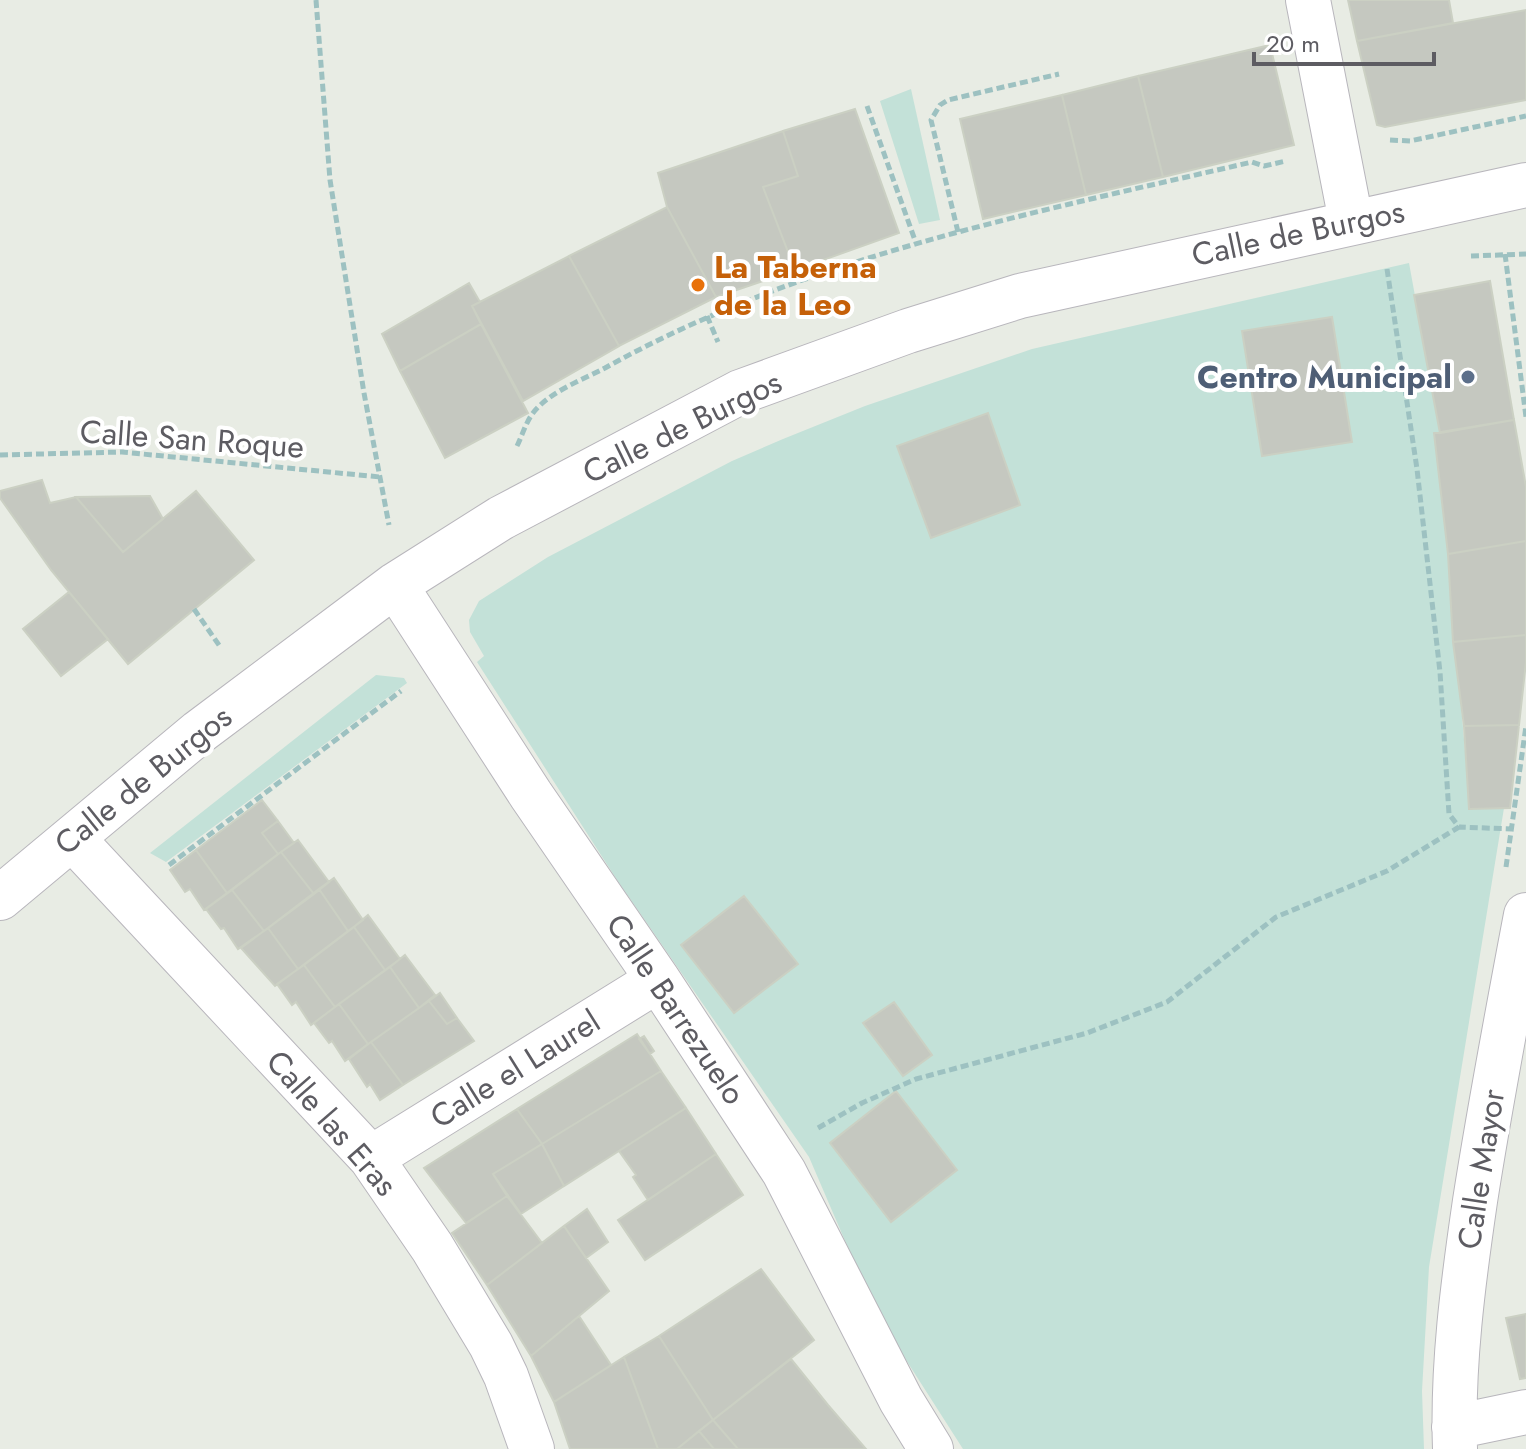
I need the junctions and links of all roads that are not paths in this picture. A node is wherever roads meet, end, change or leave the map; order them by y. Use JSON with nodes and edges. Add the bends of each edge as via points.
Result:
{"nodes":[{"id":1,"x":1308,"y":0,"type":"edge"},
{"id":2,"x":1526,"y":185,"type":"edge"},
{"id":3,"x":1351,"y":221,"type":"junction"},
{"id":4,"x":395,"y":585,"type":"junction"},
{"id":5,"x":72,"y":838,"type":"junction"},
{"id":6,"x":0,"y":898,"type":"edge"},
{"id":7,"x":1526,"y":915,"type":"edge"},
{"id":8,"x":658,"y":980,"type":"junction"},
{"id":9,"x":371,"y":1158,"type":"junction"},
{"id":10,"x":1526,"y":1412,"type":"edge"},
{"id":11,"x":1455,"y":1438,"type":"edge"},
{"id":12,"x":532,"y":1449,"type":"edge"},
{"id":13,"x":931,"y":1449,"type":"edge"}],
"edges":[{"from":1,"to":3,"type":"street"},
{"from":2,"to":3,"type":"street","name":"Calle de Burgos"},
{"from":3,"to":4,"type":"street","name":"Calle de Burgos","via":[[1020,296],[740,392],[501,518]]},
{"from":4,"to":5,"type":"street","name":"Calle de Burgos","via":[[199,732]]},
{"from":4,"to":8,"type":"street","name":"Calle Barrezuelo"},
{"from":5,"to":6,"type":"street","name":"Calle de Burgos"},
{"from":5,"to":9,"type":"street","name":"Calle las Eras"},
{"from":7,"to":11,"type":"street","name":"Calle Mayor","via":[[1461,1293]]},
{"from":8,"to":9,"type":"street","name":"Calle el Laurel"},
{"from":8,"to":13,"type":"street","name":"Calle Barrezuelo","via":[[784,1172]]},
{"from":9,"to":12,"type":"street","name":"Calle las Eras","via":[[491,1345]]},
{"from":10,"to":11,"type":"street","name":"Calle Mayor"}]}
